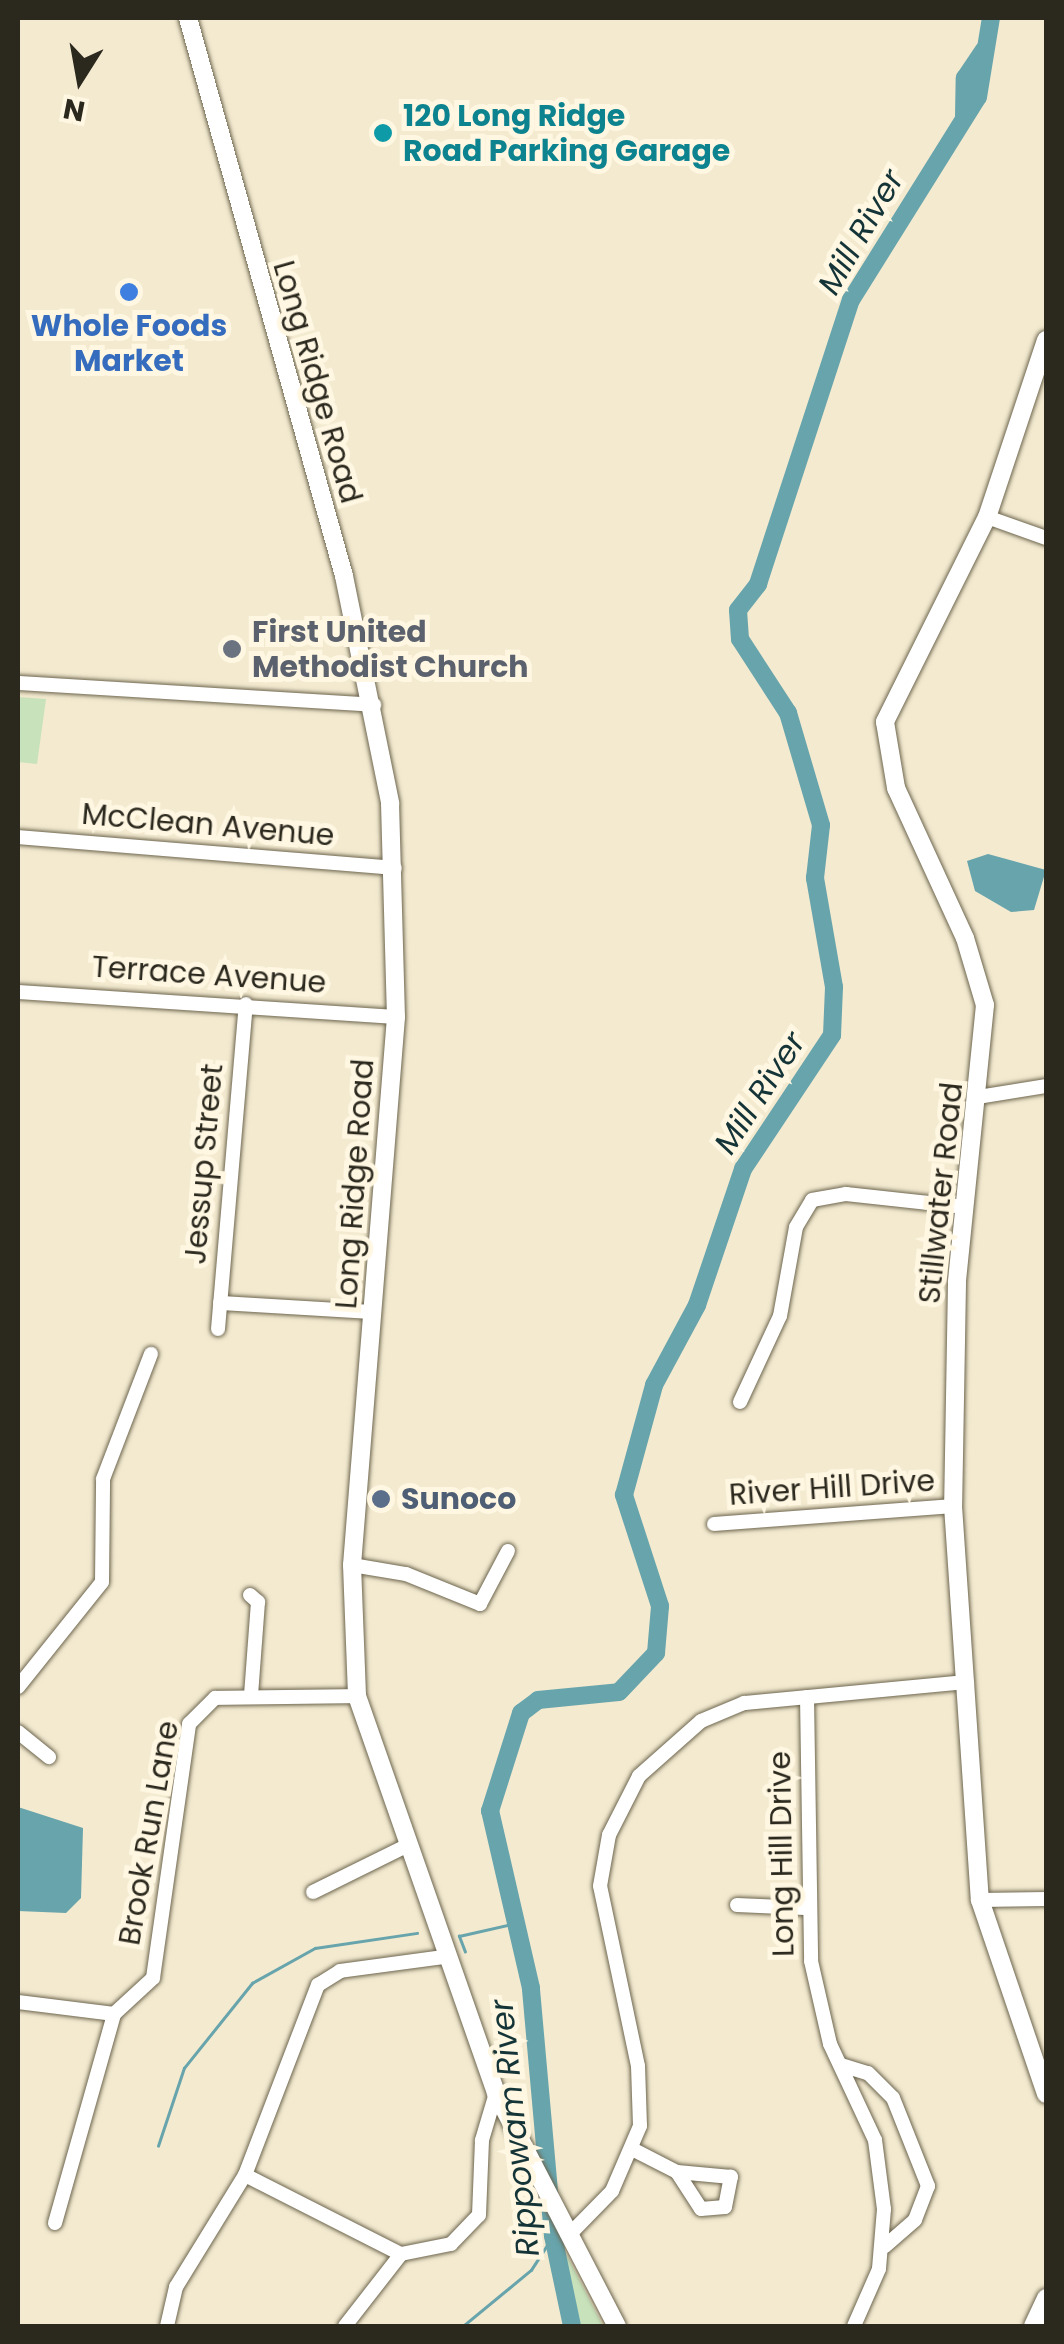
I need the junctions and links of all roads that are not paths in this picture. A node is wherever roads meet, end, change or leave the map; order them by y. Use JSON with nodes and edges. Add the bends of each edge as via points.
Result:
{"nodes":[{"id":1,"x":188,"y":18,"type":"edge"},
{"id":2,"x":1046,"y":340,"type":"edge"},
{"id":3,"x":987,"y":517,"type":"junction"},
{"id":4,"x":1046,"y":538,"type":"edge"},
{"id":5,"x":18,"y":683,"type":"edge"},
{"id":6,"x":374,"y":705,"type":"junction"},
{"id":7,"x":18,"y":837,"type":"edge"},
{"id":8,"x":395,"y":868,"type":"junction"},
{"id":9,"x":18,"y":992,"type":"edge"},
{"id":10,"x":246,"y":1004,"type":"junction"},
{"id":11,"x":396,"y":1017,"type":"junction"},
{"id":12,"x":1046,"y":1086,"type":"edge"},
{"id":13,"x":978,"y":1097,"type":"junction"},
{"id":14,"x":965,"y":1207,"type":"junction"},
{"id":15,"x":220,"y":1303,"type":"junction"},
{"id":16,"x":373,"y":1312,"type":"junction"},
{"id":17,"x":218,"y":1329,"type":"dead end"},
{"id":18,"x":151,"y":1354,"type":"dead end"},
{"id":19,"x":740,"y":1402,"type":"dead end"},
{"id":20,"x":954,"y":1506,"type":"junction"},
{"id":21,"x":714,"y":1524,"type":"dead end"},
{"id":22,"x":508,"y":1552,"type":"dead end"},
{"id":23,"x":352,"y":1566,"type":"junction"},
{"id":24,"x":250,"y":1594,"type":"dead end"},
{"id":25,"x":968,"y":1682,"type":"junction"},
{"id":26,"x":18,"y":1688,"type":"edge"},
{"id":27,"x":251,"y":1695,"type":"junction"},
{"id":28,"x":357,"y":1696,"type":"junction"},
{"id":29,"x":807,"y":1697,"type":"junction"},
{"id":30,"x":18,"y":1732,"type":"edge"},
{"id":31,"x":49,"y":1757,"type":"dead end"},
{"id":32,"x":404,"y":1847,"type":"junction"},
{"id":33,"x":313,"y":1892,"type":"dead end"},
{"id":34,"x":1046,"y":1899,"type":"edge"},
{"id":35,"x":980,"y":1900,"type":"junction"},
{"id":36,"x":737,"y":1906,"type":"dead end"},
{"id":37,"x":805,"y":1908,"type":"junction"},
{"id":38,"x":444,"y":1957,"type":"junction"},
{"id":39,"x":18,"y":2002,"type":"edge"},
{"id":40,"x":114,"y":2014,"type":"junction"},
{"id":41,"x":841,"y":2065,"type":"junction"},
{"id":42,"x":496,"y":2093,"type":"junction"},
{"id":43,"x":1046,"y":2094,"type":"edge"},
{"id":44,"x":634,"y":2150,"type":"junction"},
{"id":45,"x":676,"y":2172,"type":"dead end"},
{"id":46,"x":245,"y":2176,"type":"junction"},
{"id":47,"x":55,"y":2223,"type":"dead end"},
{"id":48,"x":565,"y":2225,"type":"junction"},
{"id":49,"x":884,"y":2246,"type":"junction"},
{"id":50,"x":401,"y":2254,"type":"junction"},
{"id":51,"x":1046,"y":2298,"type":"edge"},
{"id":52,"x":166,"y":2326,"type":"edge"},
{"id":53,"x":345,"y":2326,"type":"edge"},
{"id":54,"x":617,"y":2326,"type":"edge"},
{"id":55,"x":854,"y":2326,"type":"edge"},
{"id":56,"x":1032,"y":2326,"type":"edge"}],
"edges":[{"from":1,"to":6,"type":"main road","name":"Long Ridge Road"},
{"from":2,"to":3,"type":"main road","name":"Stillwater Road"},
{"from":3,"to":4,"type":"street"},
{"from":3,"to":13,"type":"main road","name":"Stillwater Road","via":[[885,722],[896,788],[979,976]]},
{"from":5,"to":6,"type":"street"},
{"from":6,"to":8,"type":"main road","name":"Long Ridge Road"},
{"from":7,"to":8,"type":"street","name":"McClean Avenue"},
{"from":8,"to":11,"type":"main road","name":"Long Ridge Road"},
{"from":9,"to":10,"type":"street","name":"Terrace Avenue"},
{"from":10,"to":11,"type":"street","name":"Terrace Avenue"},
{"from":10,"to":15,"type":"street","name":"Jessup Street"},
{"from":11,"to":16,"type":"main road","name":"Long Ridge Road"},
{"from":12,"to":13,"type":"street"},
{"from":13,"to":14,"type":"main road","name":"Stillwater Road"},
{"from":14,"to":19,"type":"street","via":[[846,1194],[812,1200],[796,1227],[780,1316]]},
{"from":14,"to":20,"type":"main road","name":"Stillwater Road"},
{"from":15,"to":16,"type":"street"},
{"from":15,"to":17,"type":"street","name":"Jessup Street"},
{"from":16,"to":23,"type":"main road","name":"Long Ridge Road"},
{"from":18,"to":26,"type":"street","via":[[102,1479],[102,1582]]},
{"from":20,"to":21,"type":"street","name":"River Hill Drive"},
{"from":20,"to":25,"type":"main road","name":"Stillwater Road"},
{"from":22,"to":23,"type":"street","via":[[480,1604],[406,1574]]},
{"from":23,"to":28,"type":"main road","name":"Long Ridge Road"},
{"from":24,"to":27,"type":"street","via":[[258,1602]]},
{"from":25,"to":29,"type":"street"},
{"from":25,"to":35,"type":"main road","name":"Stillwater Road"},
{"from":27,"to":28,"type":"street","name":"Brook Run Lane"},
{"from":27,"to":40,"type":"street","name":"Brook Run Lane","via":[[215,1698],[189,1724],[153,1978]]},
{"from":28,"to":32,"type":"main road","name":"Long Ridge Road"},
{"from":29,"to":37,"type":"street","name":"Long Hill Drive"},
{"from":29,"to":44,"type":"street","via":[[744,1704],[701,1721],[639,1776],[609,1835],[601,1921],[638,2066]]},
{"from":30,"to":31,"type":"street"},
{"from":32,"to":33,"type":"street"},
{"from":32,"to":38,"type":"main road","name":"Long Ridge Road"},
{"from":34,"to":35,"type":"street"},
{"from":35,"to":43,"type":"main road","name":"Stillwater Road"},
{"from":36,"to":37,"type":"street"},
{"from":37,"to":41,"type":"street","name":"Long Hill Drive","via":[[822,2012]]},
{"from":38,"to":42,"type":"main road","name":"Long Ridge Road"},
{"from":38,"to":46,"type":"street","via":[[340,1971],[318,1985]]},
{"from":39,"to":40,"type":"street"},
{"from":40,"to":47,"type":"street"},
{"from":41,"to":49,"type":"street","name":"Long Hill Drive","via":[[875,2140]]},
{"from":41,"to":49,"type":"street","name":"Long Hill Drive","via":[[868,2073],[894,2098],[928,2186],[915,2220]]},
{"from":42,"to":48,"type":"main road","name":"Long Ridge Road"},
{"from":42,"to":50,"type":"street","via":[[482,2140],[479,2216],[451,2244]]},
{"from":44,"to":45,"type":"street"},
{"from":44,"to":48,"type":"street","via":[[612,2191]]},
{"from":46,"to":50,"type":"street"},
{"from":46,"to":52,"type":"street","via":[[176,2287]]},
{"from":48,"to":54,"type":"main road","name":"Long Ridge Road"},
{"from":49,"to":55,"type":"street","name":"Long Hill Drive"},
{"from":50,"to":53,"type":"street"},
{"from":51,"to":56,"type":"main road"}]}
